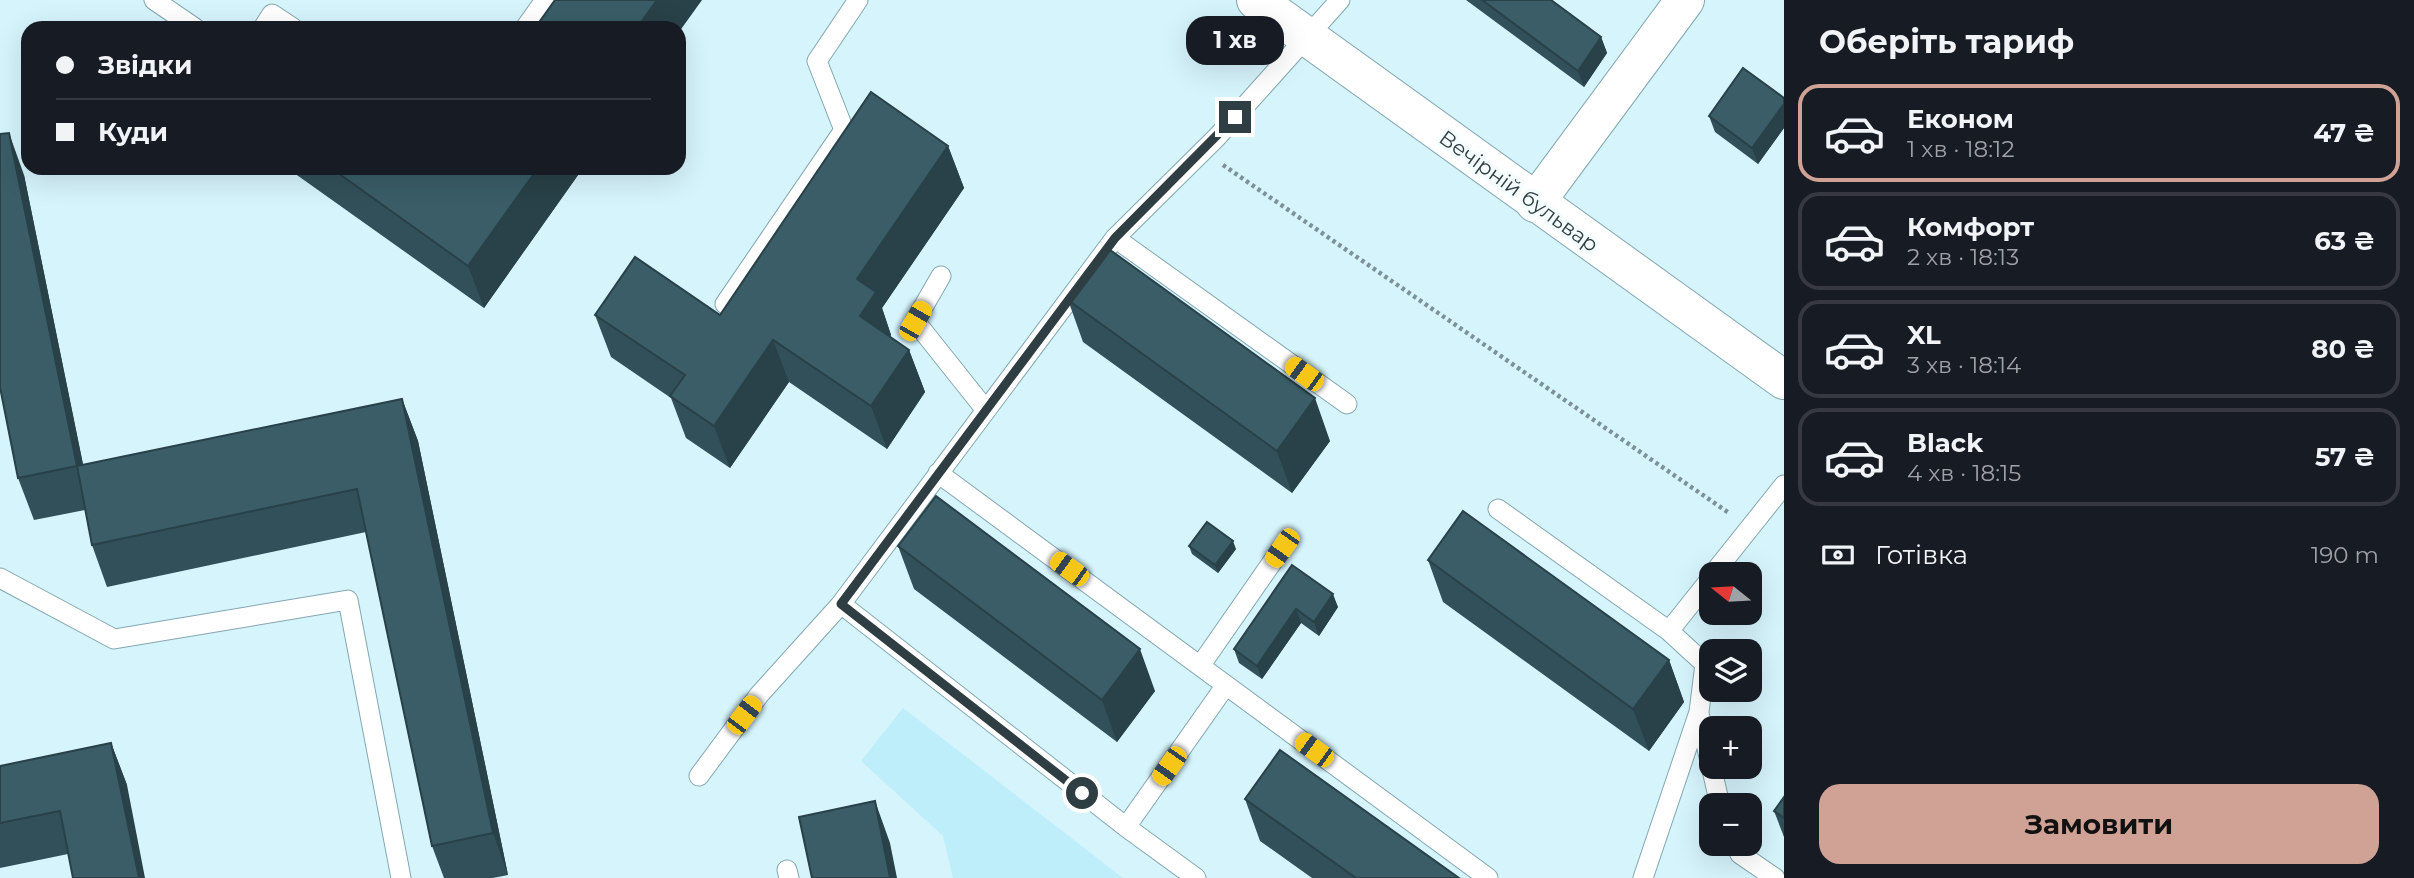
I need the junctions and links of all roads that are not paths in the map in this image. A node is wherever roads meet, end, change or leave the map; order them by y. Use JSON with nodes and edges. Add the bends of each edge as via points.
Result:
{"nodes":[{"id":1,"x":154,"y":0,"type":"edge"},
{"id":2,"x":545,"y":0,"type":"edge"},
{"id":3,"x":858,"y":0,"type":"edge"},
{"id":4,"x":1256,"y":0,"type":"edge"},
{"id":5,"x":1340,"y":0,"type":"edge"},
{"id":6,"x":1685,"y":0,"type":"edge"},
{"id":7,"x":185,"y":21,"type":"edge"},
{"id":8,"x":267,"y":21,"type":"edge"},
{"id":9,"x":282,"y":21,"type":"edge"},
{"id":10,"x":530,"y":21,"type":"edge"},
{"id":11,"x":1306,"y":36,"type":"junction"},
{"id":12,"x":1535,"y":203,"type":"junction"},
{"id":13,"x":1115,"y":238,"type":"junction"},
{"id":14,"x":941,"y":276,"type":"dead end"},
{"id":15,"x":725,"y":304,"type":"edge"},
{"id":16,"x":1784,"y":380,"type":"edge"},
{"id":17,"x":1347,"y":404,"type":"dead end"},
{"id":18,"x":985,"y":409,"type":"junction"},
{"id":19,"x":938,"y":473,"type":"junction"},
{"id":20,"x":1784,"y":485,"type":"edge"},
{"id":21,"x":1498,"y":509,"type":"dead end"},
{"id":22,"x":1282,"y":548,"type":"dead end"},
{"id":23,"x":1722,"y":562,"type":"edge"},
{"id":24,"x":0,"y":578,"type":"edge"},
{"id":25,"x":1699,"y":592,"type":"edge"},
{"id":26,"x":841,"y":604,"type":"junction"},
{"id":27,"x":1669,"y":631,"type":"junction"},
{"id":28,"x":1199,"y":666,"type":"junction"},
{"id":29,"x":1226,"y":685,"type":"junction"},
{"id":30,"x":1699,"y":712,"type":"junction"},
{"id":31,"x":699,"y":776,"type":"dead end"},
{"id":32,"x":1717,"y":793,"type":"edge"},
{"id":33,"x":1126,"y":827,"type":"junction"},
{"id":34,"x":1744,"y":856,"type":"edge"},
{"id":35,"x":401,"y":878,"type":"edge"},
{"id":36,"x":1196,"y":878,"type":"edge"},
{"id":37,"x":1488,"y":878,"type":"edge"},
{"id":38,"x":1643,"y":878,"type":"edge"},
{"id":39,"x":1775,"y":878,"type":"edge"}],
"edges":[{"from":1,"to":7,"type":"lane"},
{"from":2,"to":10,"type":"lane"},
{"from":3,"to":15,"type":"lane","via":[[817,61],[844,130]]},
{"from":4,"to":11,"type":"street","name":"Вечірній бульвар"},
{"from":5,"to":11,"type":"lane"},
{"from":6,"to":12,"type":"street"},
{"from":8,"to":9,"type":"lane","via":[[272,14]]},
{"from":11,"to":12,"type":"street","name":"Вечірній бульвар"},
{"from":11,"to":13,"type":"lane"},
{"from":12,"to":16,"type":"street","name":"Вечірній бульвар"},
{"from":13,"to":17,"type":"lane"},
{"from":13,"to":18,"type":"lane"},
{"from":14,"to":18,"type":"lane","via":[[915,321]]},
{"from":18,"to":19,"type":"lane"},
{"from":19,"to":26,"type":"lane"},
{"from":19,"to":28,"type":"lane"},
{"from":20,"to":23,"type":"lane"},
{"from":21,"to":27,"type":"lane"},
{"from":22,"to":28,"type":"lane"},
{"from":24,"to":35,"type":"lane","via":[[114,639],[348,600]]},
{"from":25,"to":27,"type":"lane"},
{"from":26,"to":31,"type":"lane","via":[[759,695]]},
{"from":26,"to":33,"type":"lane"},
{"from":27,"to":30,"type":"lane","via":[[1705,664]]},
{"from":28,"to":29,"type":"lane"},
{"from":29,"to":33,"type":"lane"},
{"from":29,"to":37,"type":"lane"},
{"from":30,"to":32,"type":"lane"},
{"from":30,"to":38,"type":"lane"},
{"from":33,"to":36,"type":"lane"},
{"from":34,"to":39,"type":"lane"}]}
